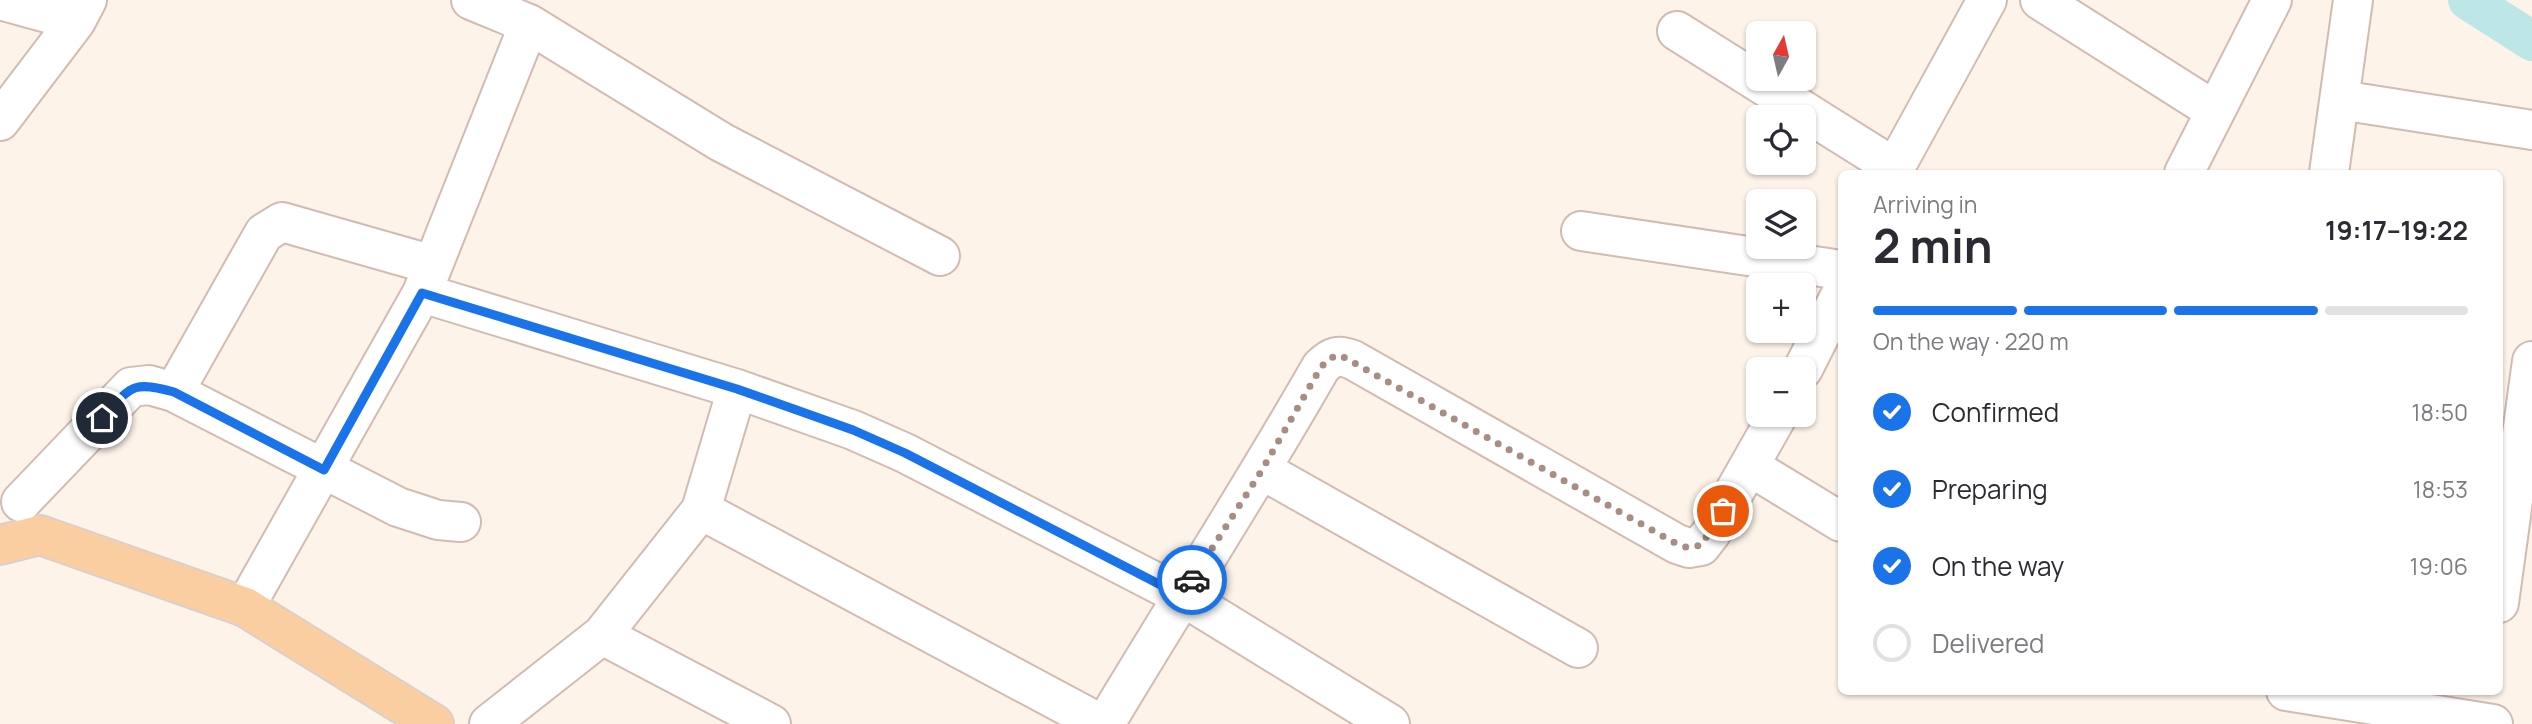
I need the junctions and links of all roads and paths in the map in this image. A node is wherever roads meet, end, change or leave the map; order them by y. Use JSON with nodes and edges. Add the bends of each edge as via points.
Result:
{"nodes":[{"id":1,"x":0,"y":0,"type":"edge"},
{"id":2,"x":471,"y":0,"type":"edge"},
{"id":3,"x":1987,"y":0,"type":"edge"},
{"id":4,"x":2040,"y":0,"type":"edge"},
{"id":5,"x":2272,"y":0,"type":"edge"},
{"id":6,"x":2353,"y":0,"type":"edge"},
{"id":7,"x":82,"y":11,"type":"edge"},
{"id":8,"x":529,"y":24,"type":"junction"},
{"id":9,"x":1677,"y":31,"type":"dead end"},
{"id":10,"x":2340,"y":100,"type":"junction"},
{"id":11,"x":2216,"y":111,"type":"junction"},
{"id":12,"x":0,"y":121,"type":"edge"},
{"id":13,"x":2532,"y":130,"type":"edge"},
{"id":14,"x":1892,"y":170,"type":"edge"},
{"id":15,"x":1895,"y":170,"type":"edge"},
{"id":16,"x":2186,"y":170,"type":"edge"},
{"id":17,"x":2329,"y":170,"type":"edge"},
{"id":18,"x":1581,"y":231,"type":"dead end"},
{"id":19,"x":940,"y":256,"type":"dead end"},
{"id":20,"x":1838,"y":270,"type":"edge"},
{"id":21,"x":428,"y":279,"type":"junction"},
{"id":22,"x":1838,"y":302,"type":"edge"},
{"id":23,"x":1810,"y":357,"type":"edge"},
{"id":24,"x":2532,"y":361,"type":"edge"},
{"id":25,"x":737,"y":389,"type":"junction"},
{"id":26,"x":174,"y":392,"type":"junction"},
{"id":27,"x":1771,"y":427,"type":"edge"},
{"id":28,"x":1749,"y":466,"type":"junction"},
{"id":29,"x":324,"y":470,"type":"junction"},
{"id":30,"x":1262,"y":470,"type":"junction"},
{"id":31,"x":10,"y":491,"type":"edge"},
{"id":32,"x":701,"y":510,"type":"junction"},
{"id":33,"x":1838,"y":520,"type":"edge"},
{"id":34,"x":461,"y":522,"type":"dead end"},
{"id":35,"x":40,"y":535,"type":"junction"},
{"id":36,"x":0,"y":545,"type":"edge"},
{"id":37,"x":2503,"y":574,"type":"edge"},
{"id":38,"x":1182,"y":596,"type":"junction"},
{"id":39,"x":245,"y":607,"type":"junction"},
{"id":40,"x":602,"y":635,"type":"junction"},
{"id":41,"x":1578,"y":648,"type":"dead end"},
{"id":42,"x":2323,"y":695,"type":"edge"},
{"id":43,"x":2487,"y":713,"type":"edge"},
{"id":44,"x":434,"y":724,"type":"edge"},
{"id":45,"x":488,"y":724,"type":"edge"},
{"id":46,"x":771,"y":724,"type":"edge"},
{"id":47,"x":1103,"y":724,"type":"edge"},
{"id":48,"x":1390,"y":724,"type":"edge"}],
"edges":[{"from":1,"to":7,"type":"street"},
{"from":2,"to":8,"type":"street"},
{"from":3,"to":15,"type":"street"},
{"from":4,"to":11,"type":"street"},
{"from":5,"to":11,"type":"street"},
{"from":6,"to":10,"type":"street"},
{"from":7,"to":12,"type":"street"},
{"from":8,"to":19,"type":"street","via":[[721,142]]},
{"from":8,"to":21,"type":"street"},
{"from":9,"to":14,"type":"street"},
{"from":10,"to":13,"type":"street"},
{"from":10,"to":17,"type":"street"},
{"from":11,"to":16,"type":"street"},
{"from":18,"to":20,"type":"street"},
{"from":21,"to":25,"type":"street"},
{"from":21,"to":26,"type":"street","via":[[282,222],[264,233]]},
{"from":21,"to":29,"type":"street"},
{"from":22,"to":23,"type":"street"},
{"from":24,"to":37,"type":"street"},
{"from":25,"to":32,"type":"street"},
{"from":25,"to":38,"type":"street","via":[[905,453]]},
{"from":26,"to":29,"type":"street"},
{"from":26,"to":31,"type":"street","via":[[149,385],[131,387]]},
{"from":27,"to":28,"type":"street"},
{"from":28,"to":30,"type":"street","via":[[1711,533],[1701,545],[1689,548],[1340,355],[1321,367]]},
{"from":28,"to":33,"type":"street"},
{"from":29,"to":34,"type":"street","via":[[398,507]]},
{"from":29,"to":39,"type":"street"},
{"from":30,"to":38,"type":"street"},
{"from":30,"to":41,"type":"street"},
{"from":31,"to":35,"type":"street"},
{"from":32,"to":40,"type":"street"},
{"from":32,"to":47,"type":"street"},
{"from":35,"to":36,"type":"main road"},
{"from":35,"to":39,"type":"main road"},
{"from":38,"to":47,"type":"street"},
{"from":38,"to":48,"type":"street"},
{"from":39,"to":44,"type":"main road"},
{"from":40,"to":45,"type":"street"},
{"from":40,"to":46,"type":"street"},
{"from":42,"to":43,"type":"street"}]}
